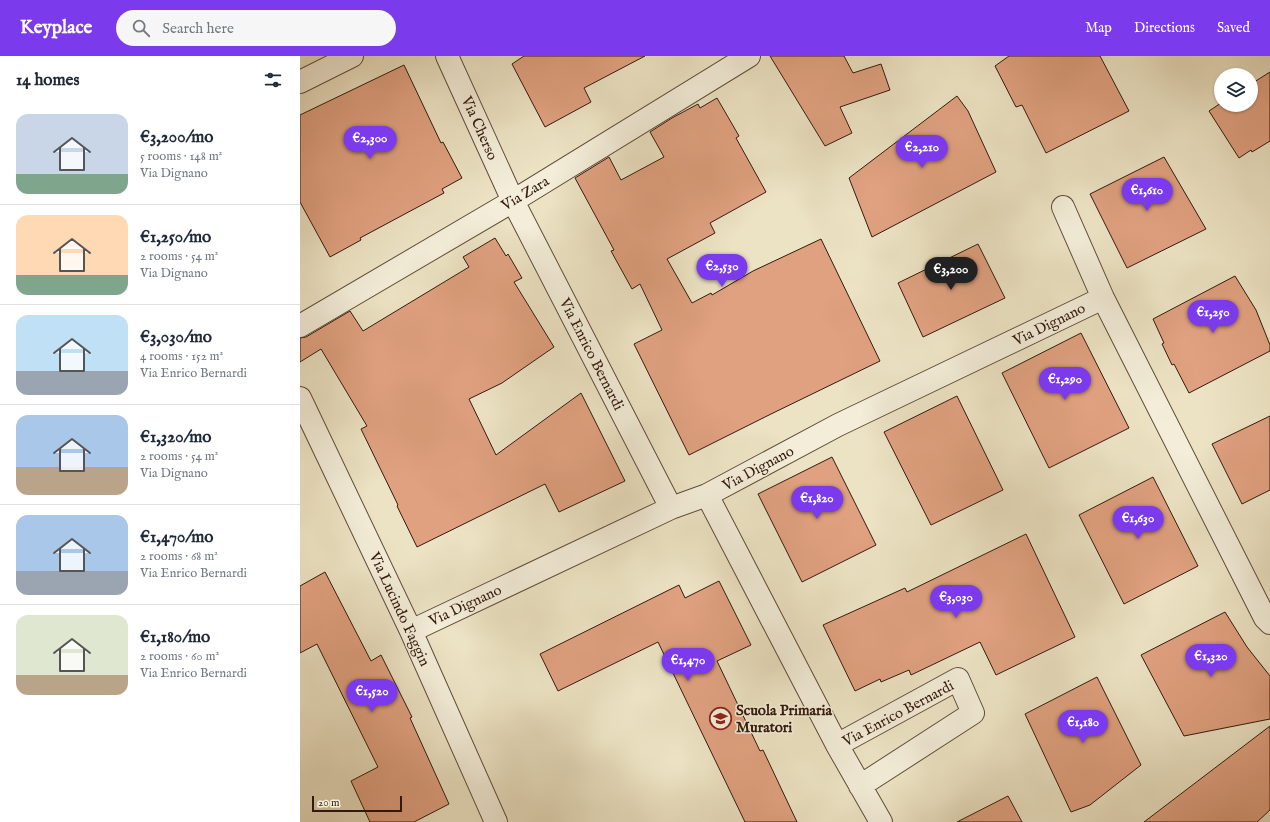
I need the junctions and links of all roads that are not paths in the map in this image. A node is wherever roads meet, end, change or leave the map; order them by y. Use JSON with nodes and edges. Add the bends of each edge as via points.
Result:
{"nodes":[{"id":1,"x":352,"y":56,"type":"edge"},
{"id":2,"x":447,"y":56,"type":"edge"},
{"id":3,"x":748,"y":56,"type":"edge"},
{"id":4,"x":300,"y":82,"type":"edge"},
{"id":5,"x":513,"y":200,"type":"junction"},
{"id":6,"x":1063,"y":207,"type":"dead end"},
{"id":7,"x":1103,"y":298,"type":"junction"},
{"id":8,"x":300,"y":326,"type":"edge"},
{"id":9,"x":300,"y":398,"type":"edge"},
{"id":10,"x":707,"y":494,"type":"junction"},
{"id":11,"x":671,"y":508,"type":"junction"},
{"id":12,"x":1270,"y":623,"type":"edge"},
{"id":13,"x":411,"y":631,"type":"junction"},
{"id":14,"x":837,"y":745,"type":"junction"},
{"id":15,"x":860,"y":786,"type":"junction"},
{"id":16,"x":496,"y":822,"type":"edge"},
{"id":17,"x":881,"y":822,"type":"edge"}],
"edges":[{"from":1,"to":4,"type":"street"},
{"from":2,"to":5,"type":"street","name":"Via Cherso"},
{"from":3,"to":5,"type":"street","name":"Via Zara"},
{"from":5,"to":8,"type":"street","name":"Via Zara"},
{"from":5,"to":11,"type":"street","name":"Via Enrico Bernardi"},
{"from":6,"to":7,"type":"street","name":"Via Dignano"},
{"from":7,"to":10,"type":"street","name":"Via Dignano","via":[[838,425]]},
{"from":7,"to":12,"type":"street","name":"Via Dignano"},
{"from":9,"to":13,"type":"street","name":"Via Lucindo Faggin"},
{"from":10,"to":11,"type":"street","name":"Via Dignano"},
{"from":10,"to":14,"type":"street","name":"Via Enrico Bernardi"},
{"from":11,"to":13,"type":"street","name":"Via Dignano"},
{"from":13,"to":16,"type":"street","name":"Via Lucindo Faggin"},
{"from":14,"to":15,"type":"street","name":"Via Enrico Bernardi"},
{"from":14,"to":15,"type":"street","name":"Via Enrico Bernardi","via":[[958,679],[973,713]]},
{"from":15,"to":17,"type":"street","name":"Via Enrico Bernardi"}]}
